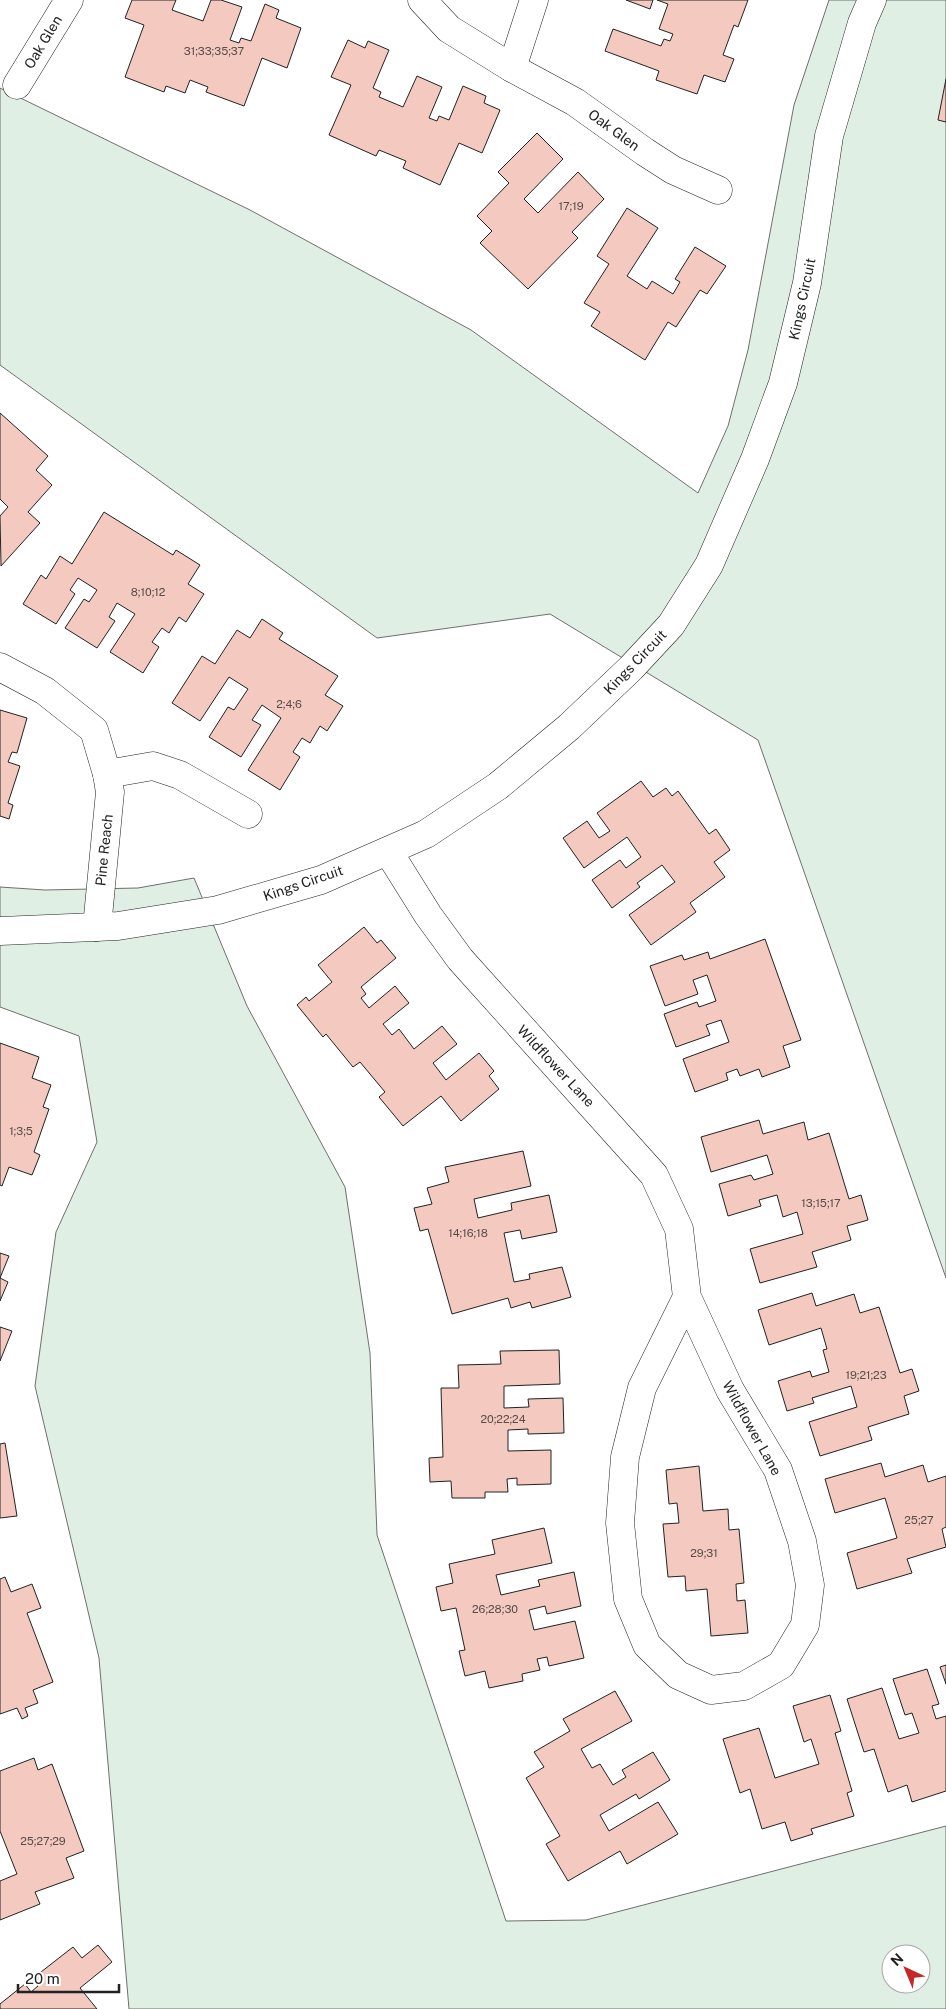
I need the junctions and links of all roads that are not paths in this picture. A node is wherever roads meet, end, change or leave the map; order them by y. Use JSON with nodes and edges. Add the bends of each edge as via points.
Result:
{"nodes":[{"id":1,"x":69,"y":0,"type":"edge"},
{"id":2,"x":422,"y":0,"type":"edge"},
{"id":3,"x":534,"y":0,"type":"edge"},
{"id":4,"x":872,"y":0,"type":"edge"},
{"id":5,"x":512,"y":68,"type":"junction"},
{"id":6,"x":17,"y":85,"type":"dead end"},
{"id":7,"x":718,"y":190,"type":"dead end"},
{"id":8,"x":0,"y":667,"type":"edge"},
{"id":9,"x":107,"y":774,"type":"junction"},
{"id":10,"x":248,"y":814,"type":"dead end"},
{"id":11,"x":388,"y":851,"type":"junction"},
{"id":12,"x":97,"y":927,"type":"junction"},
{"id":13,"x":0,"y":931,"type":"edge"},
{"id":14,"x":687,"y":1297,"type":"junction"}],
"edges":[{"from":1,"to":6,"type":"street","name":"Oak Glen"},
{"from":2,"to":5,"type":"street","name":"Oak Glen","via":[[449,29]]},
{"from":3,"to":5,"type":"street"},
{"from":4,"to":11,"type":"street","name":"Kings Circuit","via":[[862,23],[829,136],[807,283],[783,383],[755,459],[709,565],[671,624],[631,668],[569,727],[498,786],[426,834]]},
{"from":5,"to":7,"type":"street","name":"Oak Glen","via":[[575,102],[673,170]]},
{"from":8,"to":9,"type":"street","name":"Pine Reach","via":[[45,691],[94,730]]},
{"from":9,"to":10,"type":"street","via":[[153,766],[180,775]]},
{"from":9,"to":12,"type":"street","name":"Pine Reach","via":[[110,792]]},
{"from":11,"to":12,"type":"street","name":"Kings Circuit","via":[[321,880],[218,910]]},
{"from":11,"to":14,"type":"street","name":"Wildflower Lane","via":[[460,959],[654,1175],[679,1229]]},
{"from":12,"to":13,"type":"street","name":"Kings Circuit"},
{"from":14,"to":14,"type":"street","name":"Wildflower Lane","via":[[730,1390],[778,1470],[802,1541],[810,1585],[805,1625],[781,1665],[744,1686],[711,1690],[678,1675],[647,1645],[628,1599],[620,1523],[625,1457],[642,1388]]}]}
